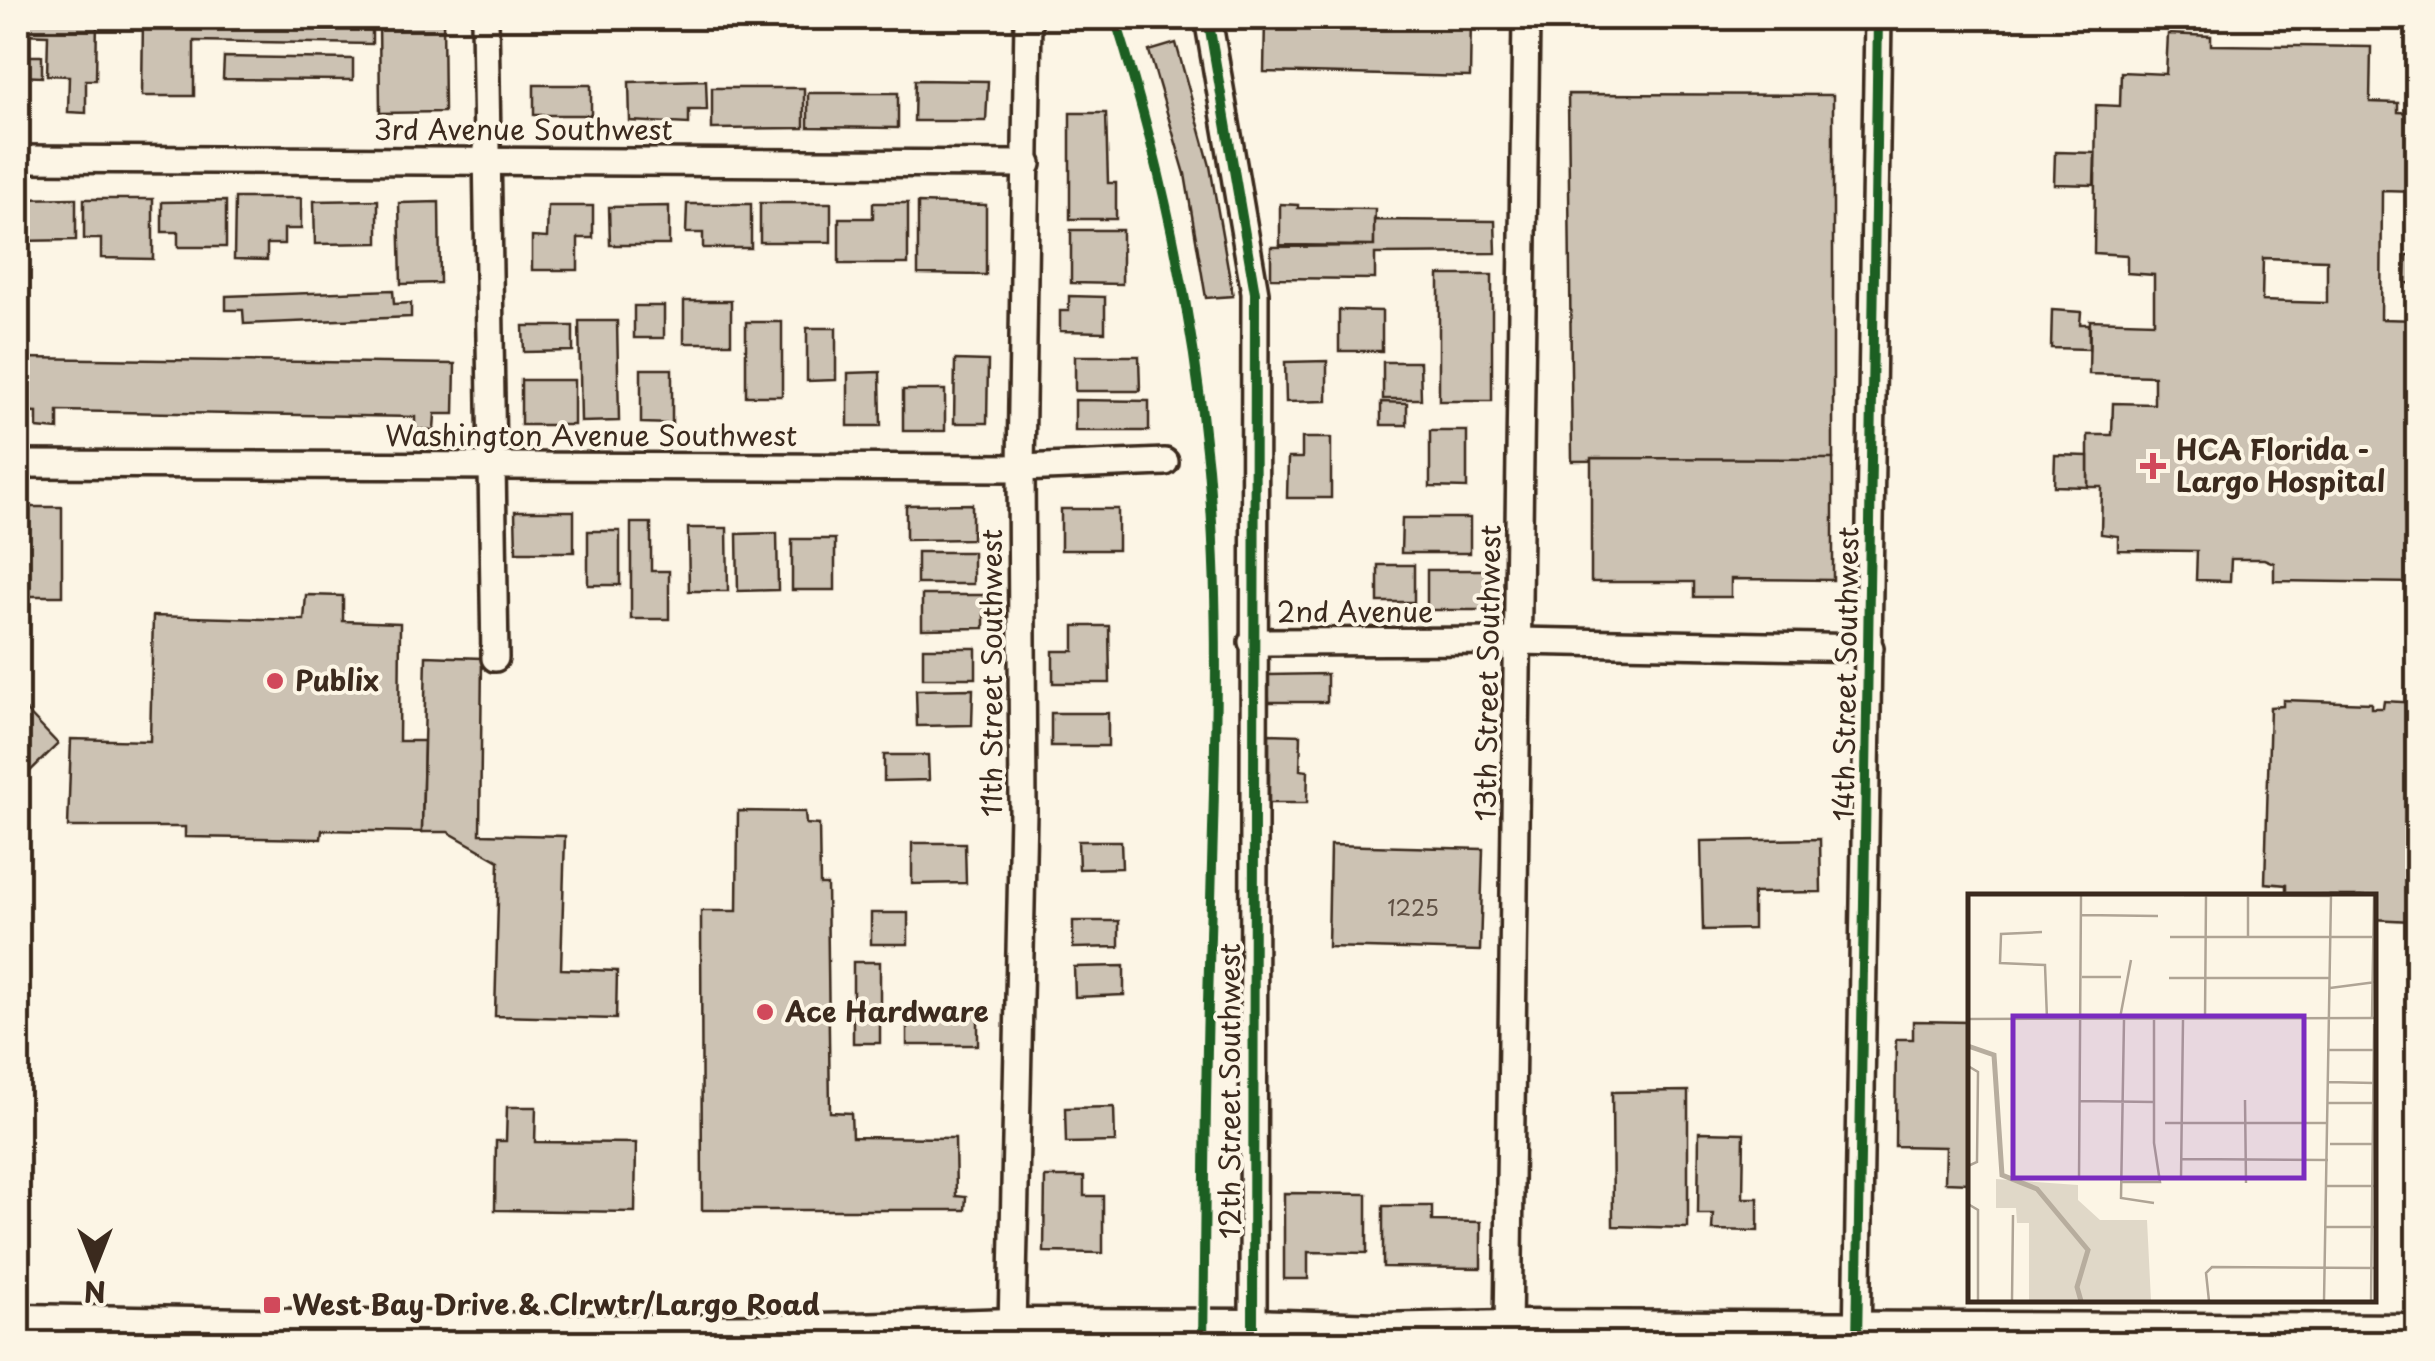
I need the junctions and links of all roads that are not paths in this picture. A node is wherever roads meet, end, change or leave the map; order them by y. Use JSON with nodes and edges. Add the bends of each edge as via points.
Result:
{"nodes":[{"id":1,"x":485,"y":18,"type":"edge"},
{"id":2,"x":1028,"y":18,"type":"edge"},
{"id":3,"x":1208,"y":18,"type":"edge"},
{"id":4,"x":1526,"y":18,"type":"edge"},
{"id":5,"x":1878,"y":18,"type":"edge"},
{"id":6,"x":18,"y":159,"type":"edge"},
{"id":7,"x":486,"y":160,"type":"junction"},
{"id":8,"x":1028,"y":164,"type":"junction"},
{"id":9,"x":1165,"y":462,"type":"dead end"},
{"id":10,"x":18,"y":464,"type":"edge"},
{"id":11,"x":494,"y":466,"type":"junction"},
{"id":12,"x":1022,"y":468,"type":"junction"},
{"id":13,"x":1252,"y":642,"type":"junction"},
{"id":14,"x":1518,"y":642,"type":"junction"},
{"id":15,"x":1870,"y":648,"type":"junction"},
{"id":16,"x":495,"y":658,"type":"dead end"},
{"id":17,"x":18,"y":1324,"type":"edge"},
{"id":18,"x":1012,"y":1328,"type":"junction"},
{"id":19,"x":1253,"y":1329,"type":"junction"},
{"id":20,"x":2418,"y":1334,"type":"edge"},
{"id":21,"x":1529,"y":1335,"type":"edge"},
{"id":22,"x":1857,"y":1337,"type":"edge"},
{"id":23,"x":2148,"y":1338,"type":"edge"},
{"id":24,"x":822,"y":1339,"type":"edge"}],
"edges":[{"from":1,"to":7,"type":"street"},
{"from":2,"to":8,"type":"street","name":"11th Street Southwest"},
{"from":3,"to":13,"type":"street","name":"12th Street Southwest","via":[[1255,294]]},
{"from":4,"to":14,"type":"street","name":"13th Street Southwest"},
{"from":5,"to":15,"type":"street","name":"14th Street Southwest"},
{"from":6,"to":7,"type":"street","name":"3rd Avenue Southwest"},
{"from":7,"to":8,"type":"street","name":"3rd Avenue Southwest"},
{"from":7,"to":11,"type":"street"},
{"from":8,"to":12,"type":"street","name":"11th Street Southwest"},
{"from":9,"to":12,"type":"street","name":"Washington Avenue Southwest"},
{"from":10,"to":11,"type":"street","name":"Washington Avenue Southwest"},
{"from":11,"to":12,"type":"street","name":"Washington Avenue Southwest"},
{"from":11,"to":16,"type":"street"},
{"from":12,"to":18,"type":"street","name":"11th Street Southwest"},
{"from":13,"to":14,"type":"street","name":"2nd Avenue"},
{"from":13,"to":19,"type":"street","name":"12th Street Southwest"},
{"from":14,"to":15,"type":"street","name":"2nd Avenue"},
{"from":14,"to":21,"type":"street","name":"13th Street Southwest"},
{"from":15,"to":22,"type":"street","name":"14th Street Southwest"},
{"from":17,"to":24,"type":"main road"},
{"from":18,"to":19,"type":"main road"},
{"from":18,"to":24,"type":"main road"},
{"from":19,"to":21,"type":"main road"},
{"from":20,"to":23,"type":"main road"},
{"from":21,"to":22,"type":"main road"},
{"from":22,"to":23,"type":"main road"}]}
